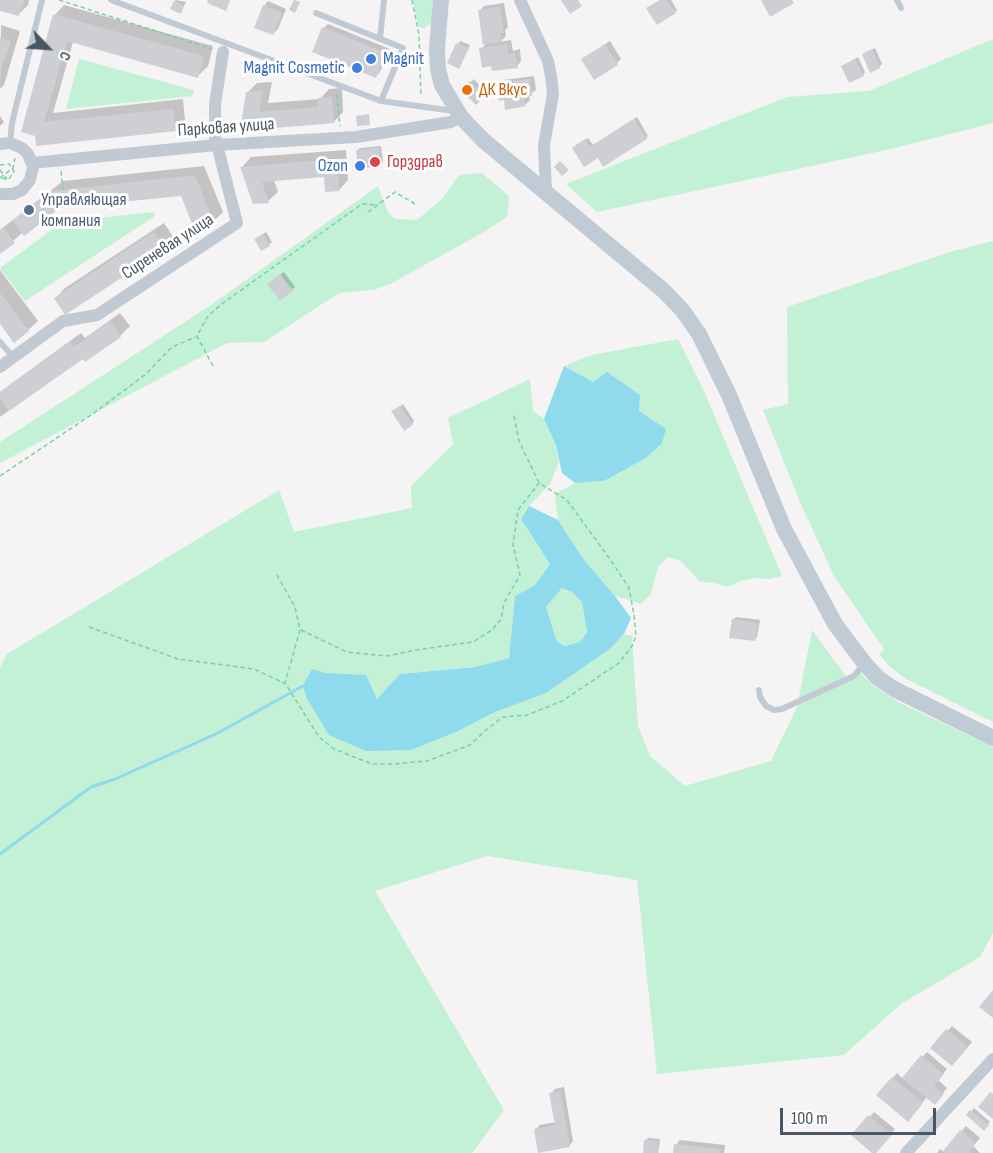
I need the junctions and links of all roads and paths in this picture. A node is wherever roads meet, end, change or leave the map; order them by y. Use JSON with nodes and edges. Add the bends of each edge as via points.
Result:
{"nodes":[{"id":1,"x":42,"y":0,"type":"edge"},
{"id":2,"x":111,"y":0,"type":"edge"},
{"id":3,"x":384,"y":0,"type":"edge"},
{"id":4,"x":412,"y":0,"type":"edge"},
{"id":5,"x":441,"y":0,"type":"edge"},
{"id":6,"x":520,"y":0,"type":"edge"},
{"id":7,"x":897,"y":0,"type":"edge"},
{"id":8,"x":901,"y":8,"type":"dead end"},
{"id":9,"x":316,"y":13,"type":"dead end"},
{"id":10,"x":380,"y":39,"type":"junction"},
{"id":11,"x":223,"y":52,"type":"dead end"},
{"id":12,"x":381,"y":101,"type":"junction"},
{"id":13,"x":422,"y":107,"type":"junction"},
{"id":14,"x":459,"y":114,"type":"junction"},
{"id":15,"x":9,"y":144,"type":"edge"},
{"id":16,"x":216,"y":145,"type":"junction"},
{"id":17,"x":32,"y":163,"type":"junction"},
{"id":18,"x":0,"y":165,"type":"edge"},
{"id":19,"x":13,"y":168,"type":"junction"},
{"id":20,"x":0,"y":170,"type":"edge"},
{"id":21,"x":4,"y":175,"type":"junction"},
{"id":22,"x":0,"y":178,"type":"edge"},
{"id":23,"x":7,"y":180,"type":"junction"},
{"id":24,"x":546,"y":193,"type":"junction"},
{"id":25,"x":0,"y":194,"type":"edge"},
{"id":26,"x":415,"y":204,"type":"dead end"},
{"id":27,"x":378,"y":205,"type":"junction"},
{"id":28,"x":368,"y":212,"type":"dead end"},
{"id":29,"x":197,"y":336,"type":"junction"},
{"id":30,"x":0,"y":342,"type":"edge"},
{"id":31,"x":13,"y":358,"type":"junction"},
{"id":32,"x":213,"y":366,"type":"dead end"},
{"id":33,"x":0,"y":367,"type":"edge"},
{"id":34,"x":514,"y":416,"type":"dead end"},
{"id":35,"x":0,"y":476,"type":"edge"},
{"id":36,"x":539,"y":483,"type":"junction"},
{"id":37,"x":277,"y":575,"type":"dead end"},
{"id":38,"x":89,"y":627,"type":"dead end"},
{"id":39,"x":300,"y":630,"type":"junction"},
{"id":40,"x":865,"y":664,"type":"junction"},
{"id":41,"x":285,"y":684,"type":"junction"},
{"id":42,"x":759,"y":690,"type":"dead end"},
{"id":43,"x":993,"y":738,"type":"edge"},
{"id":44,"x":993,"y":1059,"type":"edge"},
{"id":45,"x":906,"y":1153,"type":"edge"}],
"edges":[{"from":1,"to":15,"type":"lane"},
{"from":2,"to":12,"type":"lane"},
{"from":3,"to":10,"type":"lane"},
{"from":4,"to":13,"type":"path","via":[[419,35]]},
{"from":5,"to":14,"type":"street","via":[[438,69],[442,85]]},
{"from":6,"to":24,"type":"street","via":[[551,76],[553,94],[544,145]]},
{"from":7,"to":8,"type":"lane"},
{"from":9,"to":10,"type":"lane"},
{"from":10,"to":12,"type":"lane","via":[[403,48]]},
{"from":11,"to":16,"type":"street","name":"Сиреневая улица","via":[[215,104]]},
{"from":12,"to":13,"type":"lane"},
{"from":13,"to":14,"type":"lane"},
{"from":14,"to":16,"type":"street","name":"Парковая улица","via":[[451,122],[356,137]]},
{"from":14,"to":24,"type":"street","via":[[483,140]]},
{"from":15,"to":17,"type":"street","via":[[28,154]]},
{"from":15,"to":19,"type":"path"},
{"from":16,"to":17,"type":"street","name":"Парковая улица"},
{"from":16,"to":31,"type":"street","name":"Сиреневая улица","via":[[237,223],[97,315],[63,321]]},
{"from":17,"to":25,"type":"street","via":[[32,176],[25,188],[13,194]]},
{"from":18,"to":19,"type":"path","via":[[8,163]]},
{"from":19,"to":21,"type":"path"},
{"from":19,"to":23,"type":"path","via":[[13,175]]},
{"from":20,"to":21,"type":"path"},
{"from":21,"to":22,"type":"path"},
{"from":21,"to":23,"type":"path"},
{"from":22,"to":23,"type":"path"},
{"from":24,"to":40,"type":"street","via":[[684,311],[729,394],[784,529],[835,624]]},
{"from":26,"to":27,"type":"path","via":[[395,192]]},
{"from":27,"to":28,"type":"path"},
{"from":27,"to":29,"type":"path","via":[[362,204],[223,303],[208,316]]},
{"from":29,"to":32,"type":"path"},
{"from":29,"to":35,"type":"path","via":[[172,347],[146,374]]},
{"from":30,"to":31,"type":"lane"},
{"from":31,"to":33,"type":"street","name":"Сиреневая улица"},
{"from":34,"to":36,"type":"path","via":[[519,441]]},
{"from":36,"to":39,"type":"path","via":[[518,510],[513,545],[520,575],[504,603],[501,619],[473,642],[387,656],[347,652]]},
{"from":36,"to":41,"type":"path","via":[[567,500],[628,588],[636,636],[619,663],[562,700],[526,715],[503,717],[470,745],[427,761],[394,764],[372,764],[333,749],[319,737]]},
{"from":37,"to":39,"type":"path","via":[[295,607]]},
{"from":38,"to":41,"type":"path","via":[[178,660],[254,669]]},
{"from":39,"to":41,"type":"path"},
{"from":40,"to":42,"type":"lane","via":[[854,676],[782,709],[766,705]]},
{"from":40,"to":43,"type":"street","via":[[894,689]]},
{"from":44,"to":45,"type":"street"}]}
